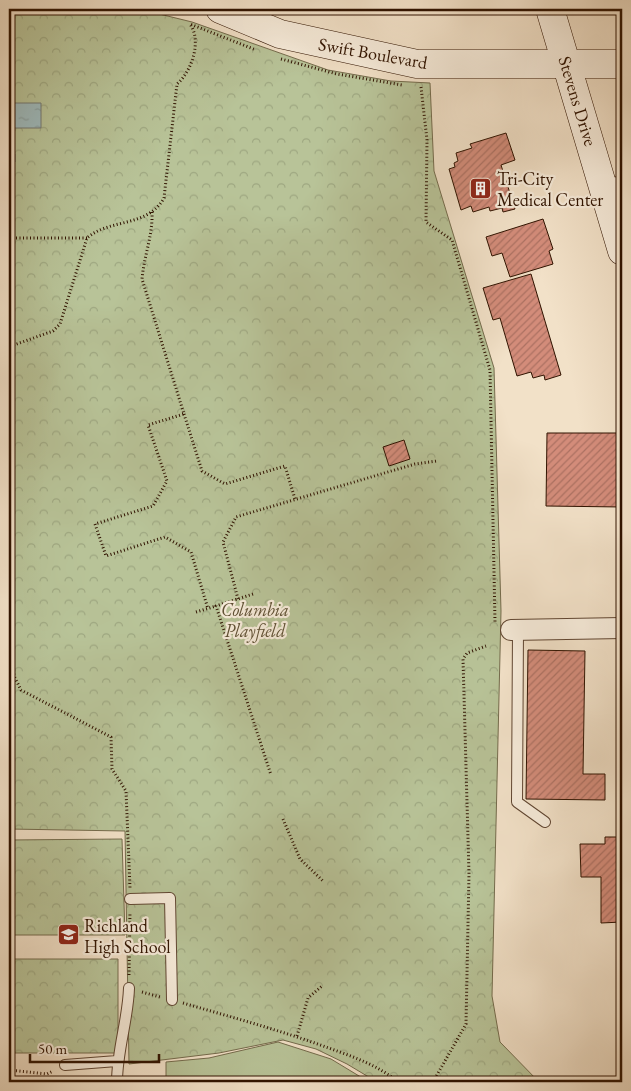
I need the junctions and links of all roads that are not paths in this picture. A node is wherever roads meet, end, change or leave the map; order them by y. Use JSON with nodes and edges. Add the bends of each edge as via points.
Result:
{"nodes":[{"id":1,"x":220,"y":9,"type":"edge"},
{"id":2,"x":550,"y":9,"type":"edge"},
{"id":3,"x":622,"y":64,"type":"edge"},
{"id":4,"x":567,"y":65,"type":"junction"},
{"id":5,"x":612,"y":183,"type":"edge"},
{"id":6,"x":622,"y":251,"type":"edge"},
{"id":7,"x":622,"y":628,"type":"edge"},
{"id":8,"x":508,"y":630,"type":"joint"},
{"id":9,"x":546,"y":822,"type":"dead end"},
{"id":10,"x":130,"y":899,"type":"dead end"},
{"id":11,"x":129,"y":988,"type":"dead end"},
{"id":12,"x":172,"y":1000,"type":"dead end"},
{"id":13,"x":117,"y":1061,"type":"junction"},
{"id":14,"x":65,"y":1065,"type":"road end"},
{"id":15,"x":116,"y":1082,"type":"edge"}],
"edges":[{"from":1,"to":4,"type":"main road","name":"Swift Boulevard","via":[[280,34],[417,64]]},
{"from":2,"to":4,"type":"main road","name":"Stevens Drive"},
{"from":3,"to":4,"type":"main road","name":"Swift Boulevard"},
{"from":4,"to":5,"type":"main road","name":"Stevens Drive"},
{"from":5,"to":6,"type":"main road","name":"Stevens Drive"},
{"from":7,"to":8,"type":"street"},
{"from":8,"to":9,"type":"lane","via":[[516,802]]},
{"from":10,"to":12,"type":"lane","via":[[170,898]]},
{"from":11,"to":13,"type":"lane"},
{"from":13,"to":14,"type":"lane"},
{"from":13,"to":15,"type":"lane"}]}
